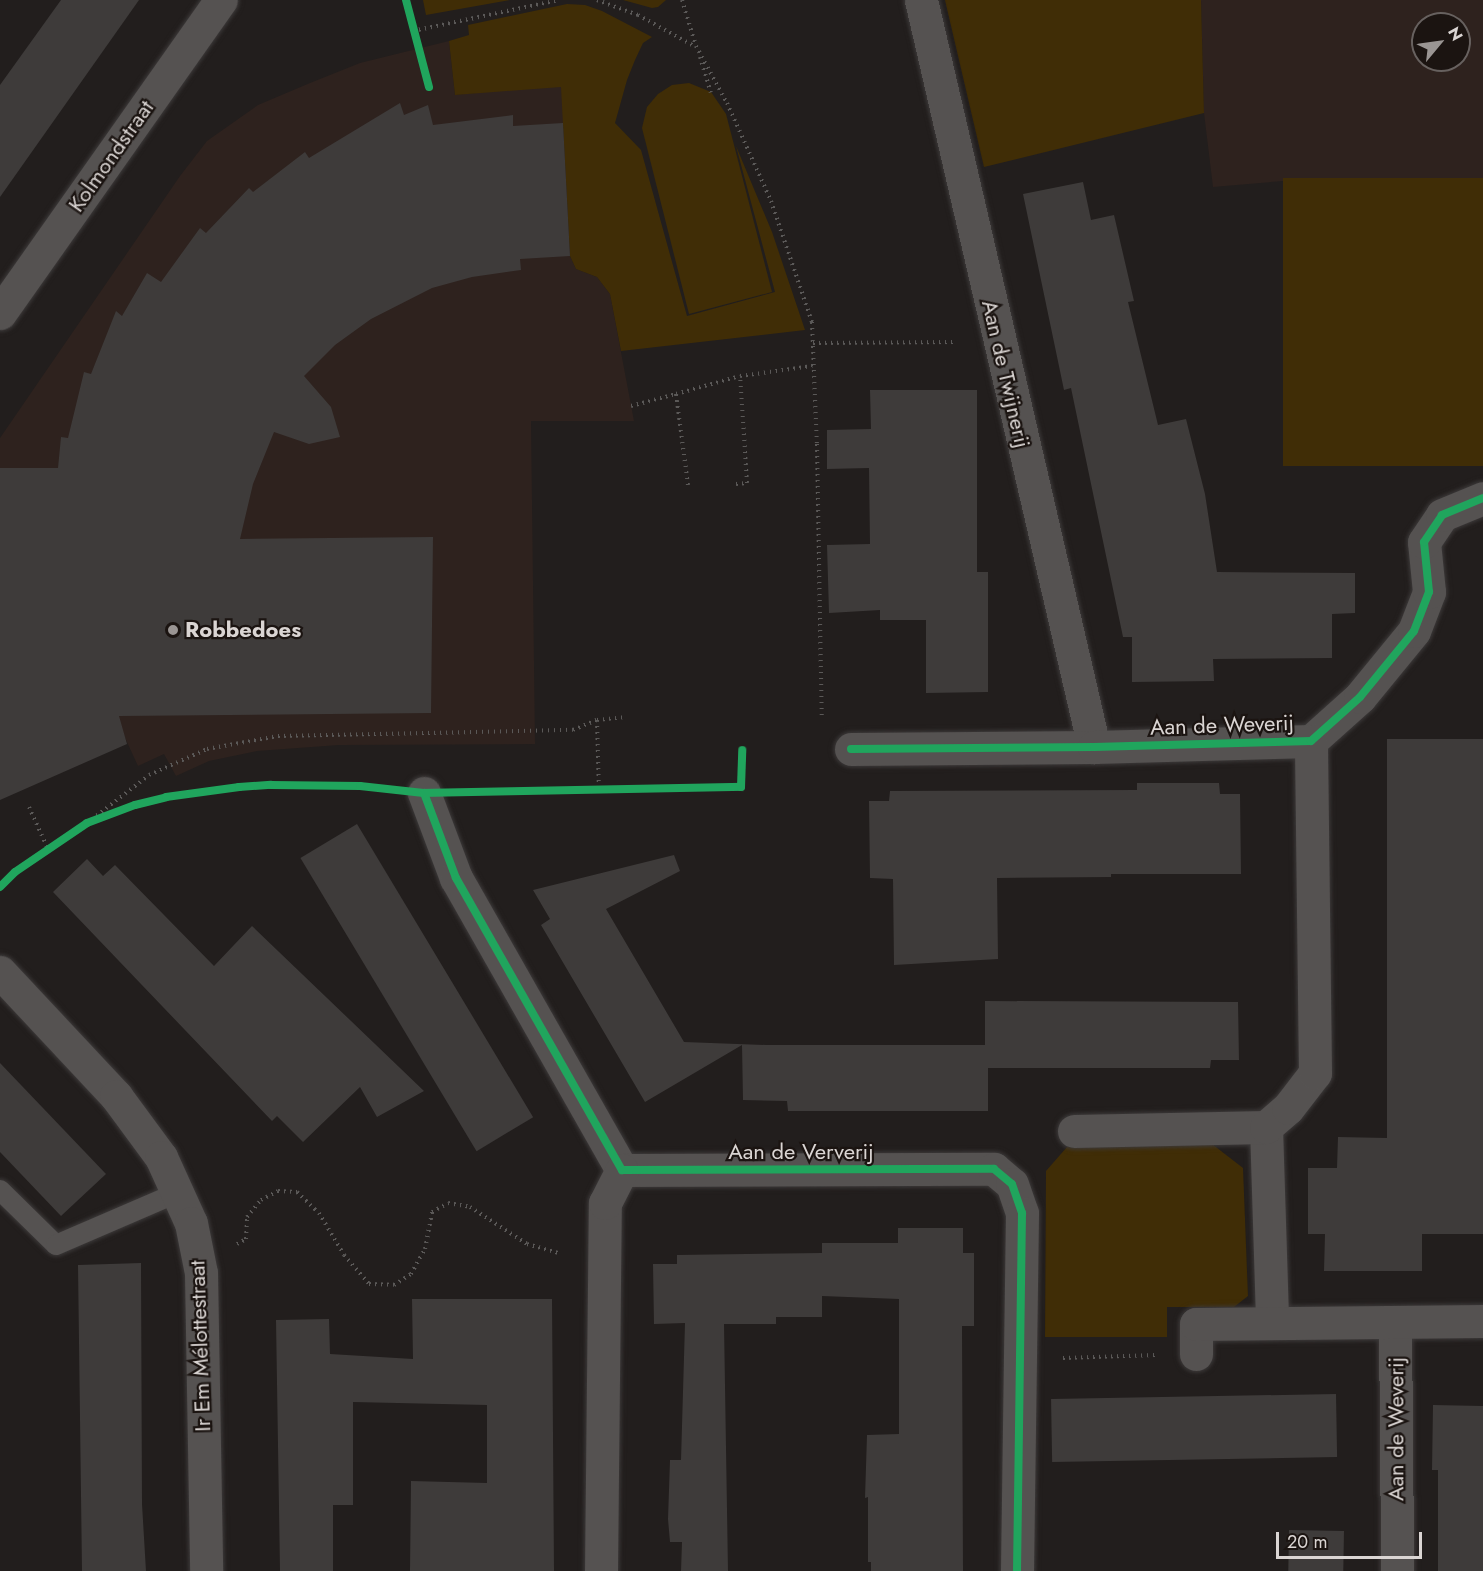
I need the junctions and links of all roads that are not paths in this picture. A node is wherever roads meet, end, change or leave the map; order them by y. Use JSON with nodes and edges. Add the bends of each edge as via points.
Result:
{"nodes":[{"id":1,"x":221,"y":0,"type":"edge"},
{"id":2,"x":921,"y":0,"type":"edge"},
{"id":3,"x":0,"y":313,"type":"edge"},
{"id":4,"x":1483,"y":498,"type":"edge"},
{"id":5,"x":1311,"y":741,"type":"junction"},
{"id":6,"x":1094,"y":747,"type":"junction"},
{"id":7,"x":851,"y":749,"type":"dead end"},
{"id":8,"x":424,"y":793,"type":"dead end"},
{"id":9,"x":0,"y":972,"type":"edge"},
{"id":10,"x":1266,"y":1127,"type":"junction"},
{"id":11,"x":1074,"y":1131,"type":"dead end"},
{"id":12,"x":622,"y":1170,"type":"junction"},
{"id":13,"x":0,"y":1190,"type":"edge"},
{"id":14,"x":177,"y":1193,"type":"junction"},
{"id":15,"x":1483,"y":1321,"type":"edge"},
{"id":16,"x":1272,"y":1322,"type":"junction"},
{"id":17,"x":1395,"y":1322,"type":"junction"},
{"id":18,"x":1196,"y":1354,"type":"road end"},
{"id":19,"x":206,"y":1571,"type":"edge"},
{"id":20,"x":601,"y":1571,"type":"edge"},
{"id":21,"x":1017,"y":1571,"type":"edge"},
{"id":22,"x":1397,"y":1571,"type":"edge"}],
"edges":[{"from":1,"to":3,"type":"street","name":"Kolmondstraat"},
{"from":2,"to":6,"type":"street","name":"Aan de Twijnerij"},
{"from":4,"to":5,"type":"street","name":"Aan de Weverij","via":[[1442,515],[1424,542],[1429,592],[1414,631],[1360,698]]},
{"from":5,"to":6,"type":"street","name":"Aan de Weverij"},
{"from":5,"to":10,"type":"street","name":"Aan de Weverij","via":[[1315,1074],[1288,1108]]},
{"from":6,"to":7,"type":"street","name":"Aan de Weverij"},
{"from":8,"to":12,"type":"street","via":[[456,878]]},
{"from":9,"to":14,"type":"street","name":"Ir Em Mélottestraat","via":[[116,1096],[161,1157]]},
{"from":10,"to":11,"type":"street"},
{"from":10,"to":16,"type":"street"},
{"from":12,"to":20,"type":"street","via":[[605,1203]]},
{"from":12,"to":21,"type":"street","name":"Aan de Ververij","via":[[994,1169],[1012,1184],[1022,1213]]},
{"from":13,"to":14,"type":"lane","via":[[56,1245]]},
{"from":14,"to":19,"type":"street","name":"Ir Em Mélottestraat","via":[[191,1223],[201,1274]]},
{"from":15,"to":17,"type":"street"},
{"from":16,"to":17,"type":"street"},
{"from":16,"to":18,"type":"street","via":[[1196,1324]]},
{"from":17,"to":22,"type":"street","name":"Aan de Weverij"}]}
